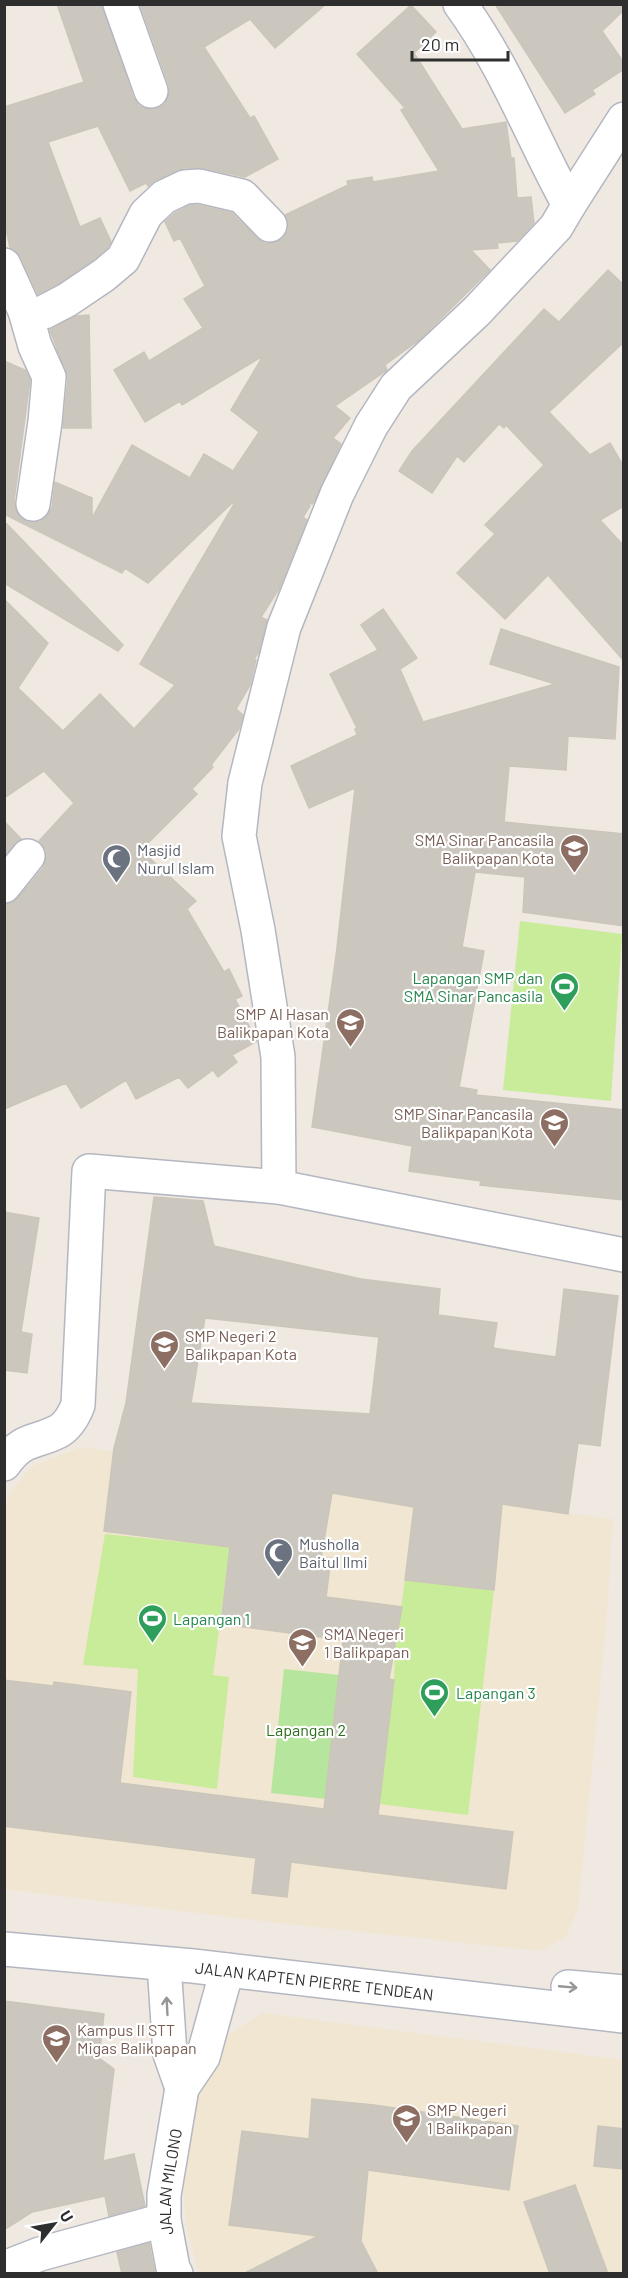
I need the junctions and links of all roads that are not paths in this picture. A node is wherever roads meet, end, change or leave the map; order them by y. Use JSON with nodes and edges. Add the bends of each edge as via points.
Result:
{"nodes":[{"id":1,"x":120,"y":4,"type":"edge"},
{"id":2,"x":460,"y":4,"type":"edge"},
{"id":3,"x":152,"y":91,"type":"dead end"},
{"id":4,"x":624,"y":119,"type":"edge"},
{"id":5,"x":569,"y":205,"type":"junction"},
{"id":6,"x":270,"y":225,"type":"dead end"},
{"id":7,"x":4,"y":265,"type":"edge"},
{"id":8,"x":25,"y":311,"type":"junction"},
{"id":9,"x":33,"y":504,"type":"dead end"},
{"id":10,"x":28,"y":856,"type":"dead end"},
{"id":11,"x":4,"y":886,"type":"edge"},
{"id":12,"x":279,"y":1186,"type":"junction"},
{"id":13,"x":624,"y":1255,"type":"edge"},
{"id":14,"x":4,"y":1464,"type":"edge"},
{"id":15,"x":4,"y":1934,"type":"edge"},
{"id":16,"x":4,"y":1949,"type":"edge"},
{"id":17,"x":185,"y":1960,"type":"junction"},
{"id":18,"x":227,"y":1970,"type":"junction"},
{"id":19,"x":623,"y":1996,"type":"edge"},
{"id":20,"x":182,"y":2088,"type":"junction"},
{"id":21,"x":164,"y":2220,"type":"junction"},
{"id":22,"x":4,"y":2268,"type":"edge"},
{"id":23,"x":176,"y":2274,"type":"edge"}],
"edges":[{"from":1,"to":3,"type":"street"},
{"from":2,"to":5,"type":"street","via":[[510,84]]},
{"from":4,"to":5,"type":"street"},
{"from":5,"to":12,"type":"street","via":[[556,227],[477,311],[396,387],[370,426],[337,494],[284,627],[245,783],[239,836],[278,1057]]},
{"from":6,"to":8,"type":"street","via":[[242,196],[199,186],[185,187],[164,197],[146,214],[123,259],[104,275],[44,312],[34,315]]},
{"from":7,"to":8,"type":"street"},
{"from":8,"to":9,"type":"street","via":[[49,377]]},
{"from":10,"to":11,"type":"street"},
{"from":12,"to":13,"type":"street"},
{"from":12,"to":14,"type":"street","via":[[89,1171],[78,1405],[71,1420],[60,1430],[27,1441]]},
{"from":15,"to":17,"type":"street","name":"JALAN KAPTEN PIERRE TENDEAN","via":[[146,1944]]},
{"from":16,"to":17,"type":"street","name":"JALAN KAPTEN PIERRE TENDEAN"},
{"from":17,"to":18,"type":"street","name":"JALAN KAPTEN PIERRE TENDEAN"},
{"from":17,"to":19,"type":"street","name":"JALAN KAPTEN PIERRE TENDEAN","one_way":true},
{"from":20,"to":17,"type":"street","one_way":true,"via":[[170,2054]]},
{"from":18,"to":19,"type":"street","name":"JALAN KAPTEN PIERRE TENDEAN"},
{"from":18,"to":20,"type":"street","via":[[203,2057]]},
{"from":20,"to":21,"type":"street","name":"JALAN MILONO","via":[[164,2195]]},
{"from":21,"to":22,"type":"street","via":[[40,2254]]},
{"from":21,"to":23,"type":"street","name":"JALAN MILONO"}]}
